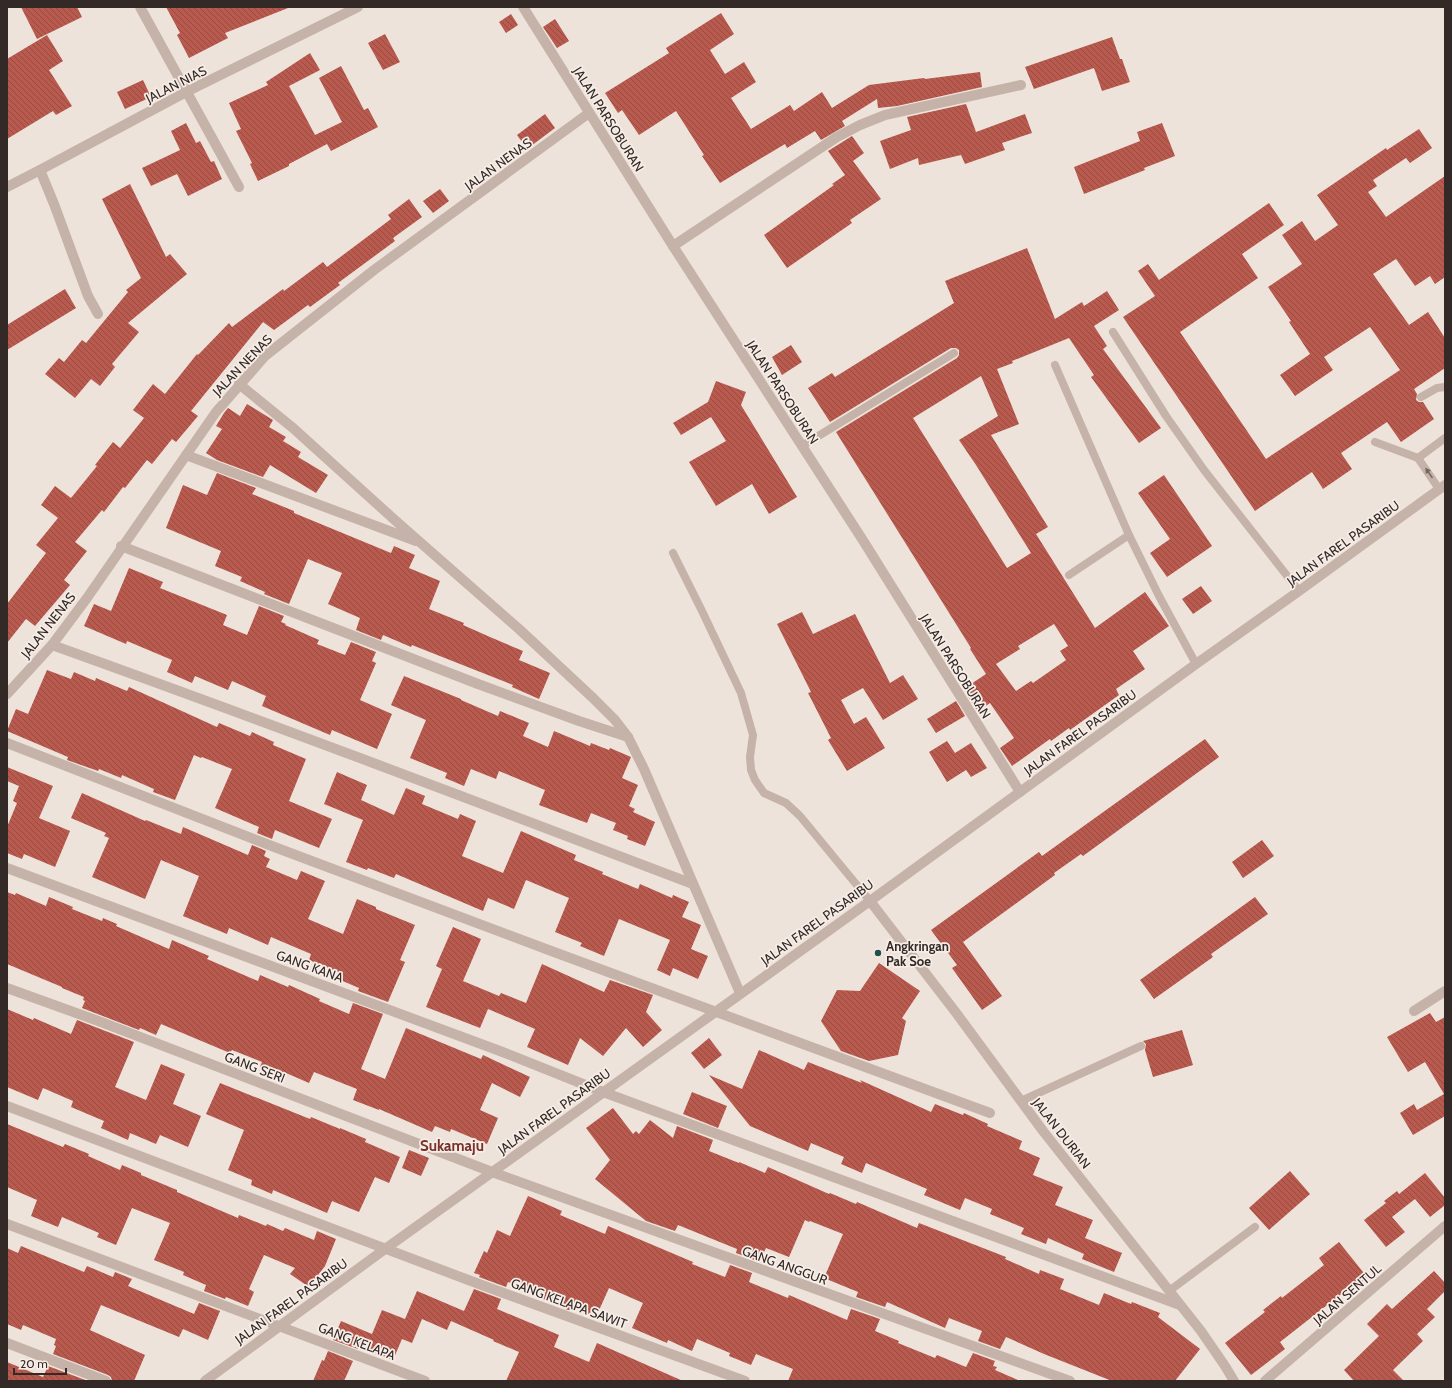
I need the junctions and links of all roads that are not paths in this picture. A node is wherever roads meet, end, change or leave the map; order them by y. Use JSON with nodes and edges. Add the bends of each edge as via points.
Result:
{"nodes":[{"id":1,"x":140,"y":7,"type":"edge"},
{"id":2,"x":358,"y":7,"type":"edge"},
{"id":3,"x":523,"y":7,"type":"edge"},
{"id":4,"x":1021,"y":85,"type":"dead end"},
{"id":5,"x":188,"y":91,"type":"junction"},
{"id":6,"x":590,"y":113,"type":"junction"},
{"id":7,"x":40,"y":170,"type":"junction"},
{"id":8,"x":239,"y":186,"type":"dead end"},
{"id":9,"x":7,"y":187,"type":"edge"},
{"id":10,"x":673,"y":246,"type":"junction"},
{"id":11,"x":98,"y":314,"type":"dead end"},
{"id":12,"x":1113,"y":332,"type":"dead end"},
{"id":13,"x":954,"y":353,"type":"dead end"},
{"id":14,"x":1055,"y":365,"type":"dead end"},
{"id":15,"x":239,"y":384,"type":"junction"},
{"id":16,"x":1445,"y":387,"type":"edge"},
{"id":17,"x":1421,"y":397,"type":"dead end"},
{"id":18,"x":1445,"y":438,"type":"edge"},
{"id":19,"x":1375,"y":442,"type":"dead end"},
{"id":20,"x":802,"y":446,"type":"junction"},
{"id":21,"x":186,"y":455,"type":"junction"},
{"id":22,"x":1418,"y":458,"type":"junction"},
{"id":23,"x":1442,"y":487,"type":"edge"},
{"id":24,"x":1129,"y":535,"type":"junction"},
{"id":25,"x":421,"y":543,"type":"junction"},
{"id":26,"x":121,"y":546,"type":"junction"},
{"id":27,"x":673,"y":553,"type":"dead end"},
{"id":28,"x":1069,"y":575,"type":"dead end"},
{"id":29,"x":1299,"y":591,"type":"junction"},
{"id":30,"x":52,"y":645,"type":"junction"},
{"id":31,"x":1196,"y":664,"type":"junction"},
{"id":32,"x":7,"y":694,"type":"edge"},
{"id":33,"x":628,"y":737,"type":"junction"},
{"id":34,"x":7,"y":743,"type":"edge"},
{"id":35,"x":1020,"y":792,"type":"junction"},
{"id":36,"x":7,"y":868,"type":"edge"},
{"id":37,"x":693,"y":884,"type":"junction"},
{"id":38,"x":870,"y":900,"type":"junction"},
{"id":39,"x":7,"y":988,"type":"edge"},
{"id":40,"x":1445,"y":991,"type":"edge"},
{"id":41,"x":740,"y":993,"type":"junction"},
{"id":42,"x":1414,"y":1011,"type":"dead end"},
{"id":43,"x":714,"y":1012,"type":"junction"},
{"id":44,"x":1141,"y":1046,"type":"dead end"},
{"id":45,"x":603,"y":1092,"type":"junction"},
{"id":46,"x":1021,"y":1101,"type":"junction"},
{"id":47,"x":7,"y":1106,"type":"edge"},
{"id":48,"x":990,"y":1113,"type":"dead end"},
{"id":49,"x":492,"y":1172,"type":"junction"},
{"id":50,"x":7,"y":1224,"type":"edge"},
{"id":51,"x":1445,"y":1226,"type":"edge"},
{"id":52,"x":1256,"y":1227,"type":"dead end"},
{"id":53,"x":385,"y":1249,"type":"junction"},
{"id":54,"x":1169,"y":1291,"type":"junction"},
{"id":55,"x":1180,"y":1305,"type":"junction"},
{"id":56,"x":279,"y":1326,"type":"junction"},
{"id":57,"x":7,"y":1343,"type":"edge"},
{"id":58,"x":106,"y":1381,"type":"edge"},
{"id":59,"x":204,"y":1381,"type":"edge"},
{"id":60,"x":425,"y":1381,"type":"edge"},
{"id":61,"x":745,"y":1381,"type":"edge"},
{"id":62,"x":1070,"y":1381,"type":"edge"},
{"id":63,"x":1234,"y":1381,"type":"edge"},
{"id":64,"x":1265,"y":1381,"type":"edge"}],
"edges":[{"from":1,"to":5,"type":"street"},
{"from":2,"to":5,"type":"street","name":"JALAN NIAS"},
{"from":3,"to":6,"type":"street","name":"JALAN PARSOBURAN"},
{"from":4,"to":10,"type":"street","via":[[885,115],[860,125],[837,137]]},
{"from":5,"to":7,"type":"street","name":"JALAN NIAS"},
{"from":5,"to":8,"type":"street"},
{"from":6,"to":10,"type":"street","name":"JALAN PARSOBURAN"},
{"from":6,"to":15,"type":"street","name":"JALAN NENAS","via":[[374,270],[265,356]]},
{"from":7,"to":9,"type":"street","name":"JALAN NIAS"},
{"from":7,"to":11,"type":"street","via":[[86,290]]},
{"from":10,"to":20,"type":"street","name":"JALAN PARSOBURAN"},
{"from":12,"to":29,"type":"lane","via":[[1204,470]]},
{"from":13,"to":20,"type":"lane"},
{"from":14,"to":24,"type":"lane"},
{"from":15,"to":21,"type":"street","name":"JALAN NENAS"},
{"from":15,"to":25,"type":"street","via":[[293,428]]},
{"from":16,"to":17,"type":"lane","via":[[1437,388]]},
{"from":18,"to":22,"type":"lane"},
{"from":19,"to":22,"type":"lane"},
{"from":20,"to":35,"type":"street","name":"JALAN PARSOBURAN"},
{"from":21,"to":25,"type":"street"},
{"from":21,"to":26,"type":"street","name":"JALAN NENAS"},
{"from":23,"to":22,"type":"lane","one_way":true},
{"from":23,"to":29,"type":"street","name":"JALAN FAREL PASARIBU"},
{"from":24,"to":28,"type":"lane"},
{"from":24,"to":31,"type":"lane"},
{"from":25,"to":33,"type":"street","via":[[593,698]]},
{"from":26,"to":30,"type":"street","name":"JALAN NENAS"},
{"from":26,"to":33,"type":"street","via":[[492,689]]},
{"from":27,"to":38,"type":"lane","via":[[741,693],[753,735],[750,758],[755,780],[764,793],[786,803],[800,816]]},
{"from":29,"to":31,"type":"street","name":"JALAN FAREL PASARIBU"},
{"from":30,"to":32,"type":"street","name":"JALAN NENAS"},
{"from":30,"to":37,"type":"street"},
{"from":31,"to":35,"type":"street","name":"JALAN FAREL PASARIBU"},
{"from":33,"to":37,"type":"street"},
{"from":34,"to":43,"type":"street","via":[[277,848]]},
{"from":35,"to":38,"type":"street","name":"JALAN FAREL PASARIBU"},
{"from":36,"to":45,"type":"street","name":"GANG KANA","via":[[500,1051]]},
{"from":37,"to":41,"type":"street"},
{"from":38,"to":41,"type":"street","name":"JALAN FAREL PASARIBU"},
{"from":38,"to":46,"type":"street","name":"JALAN DURIAN"},
{"from":39,"to":49,"type":"street","name":"GANG SERI"},
{"from":40,"to":42,"type":"street"},
{"from":41,"to":43,"type":"street","name":"JALAN FAREL PASARIBU"},
{"from":43,"to":45,"type":"street","name":"JALAN FAREL PASARIBU"},
{"from":43,"to":48,"type":"street"},
{"from":44,"to":46,"type":"lane"},
{"from":45,"to":49,"type":"street","name":"JALAN FAREL PASARIBU"},
{"from":45,"to":55,"type":"street","name":"GANG KANA"},
{"from":46,"to":54,"type":"street","name":"JALAN DURIAN"},
{"from":47,"to":53,"type":"street","name":"GANG KELAPA SAWIT"},
{"from":49,"to":53,"type":"street","name":"JALAN FAREL PASARIBU"},
{"from":49,"to":62,"type":"street","name":"GANG ANGGUR"},
{"from":50,"to":56,"type":"street","name":"GANG KELAPA"},
{"from":51,"to":64,"type":"street","name":"JALAN SENTUL"},
{"from":52,"to":54,"type":"lane"},
{"from":53,"to":56,"type":"street","name":"JALAN FAREL PASARIBU"},
{"from":53,"to":61,"type":"street","name":"GANG KELAPA SAWIT"},
{"from":54,"to":55,"type":"street","name":"JALAN DURIAN"},
{"from":55,"to":63,"type":"street","name":"JALAN DURIAN","via":[[1226,1366]]},
{"from":56,"to":59,"type":"street","name":"JALAN FAREL PASARIBU"},
{"from":56,"to":60,"type":"street","name":"GANG KELAPA"},
{"from":57,"to":58,"type":"street"}]}
